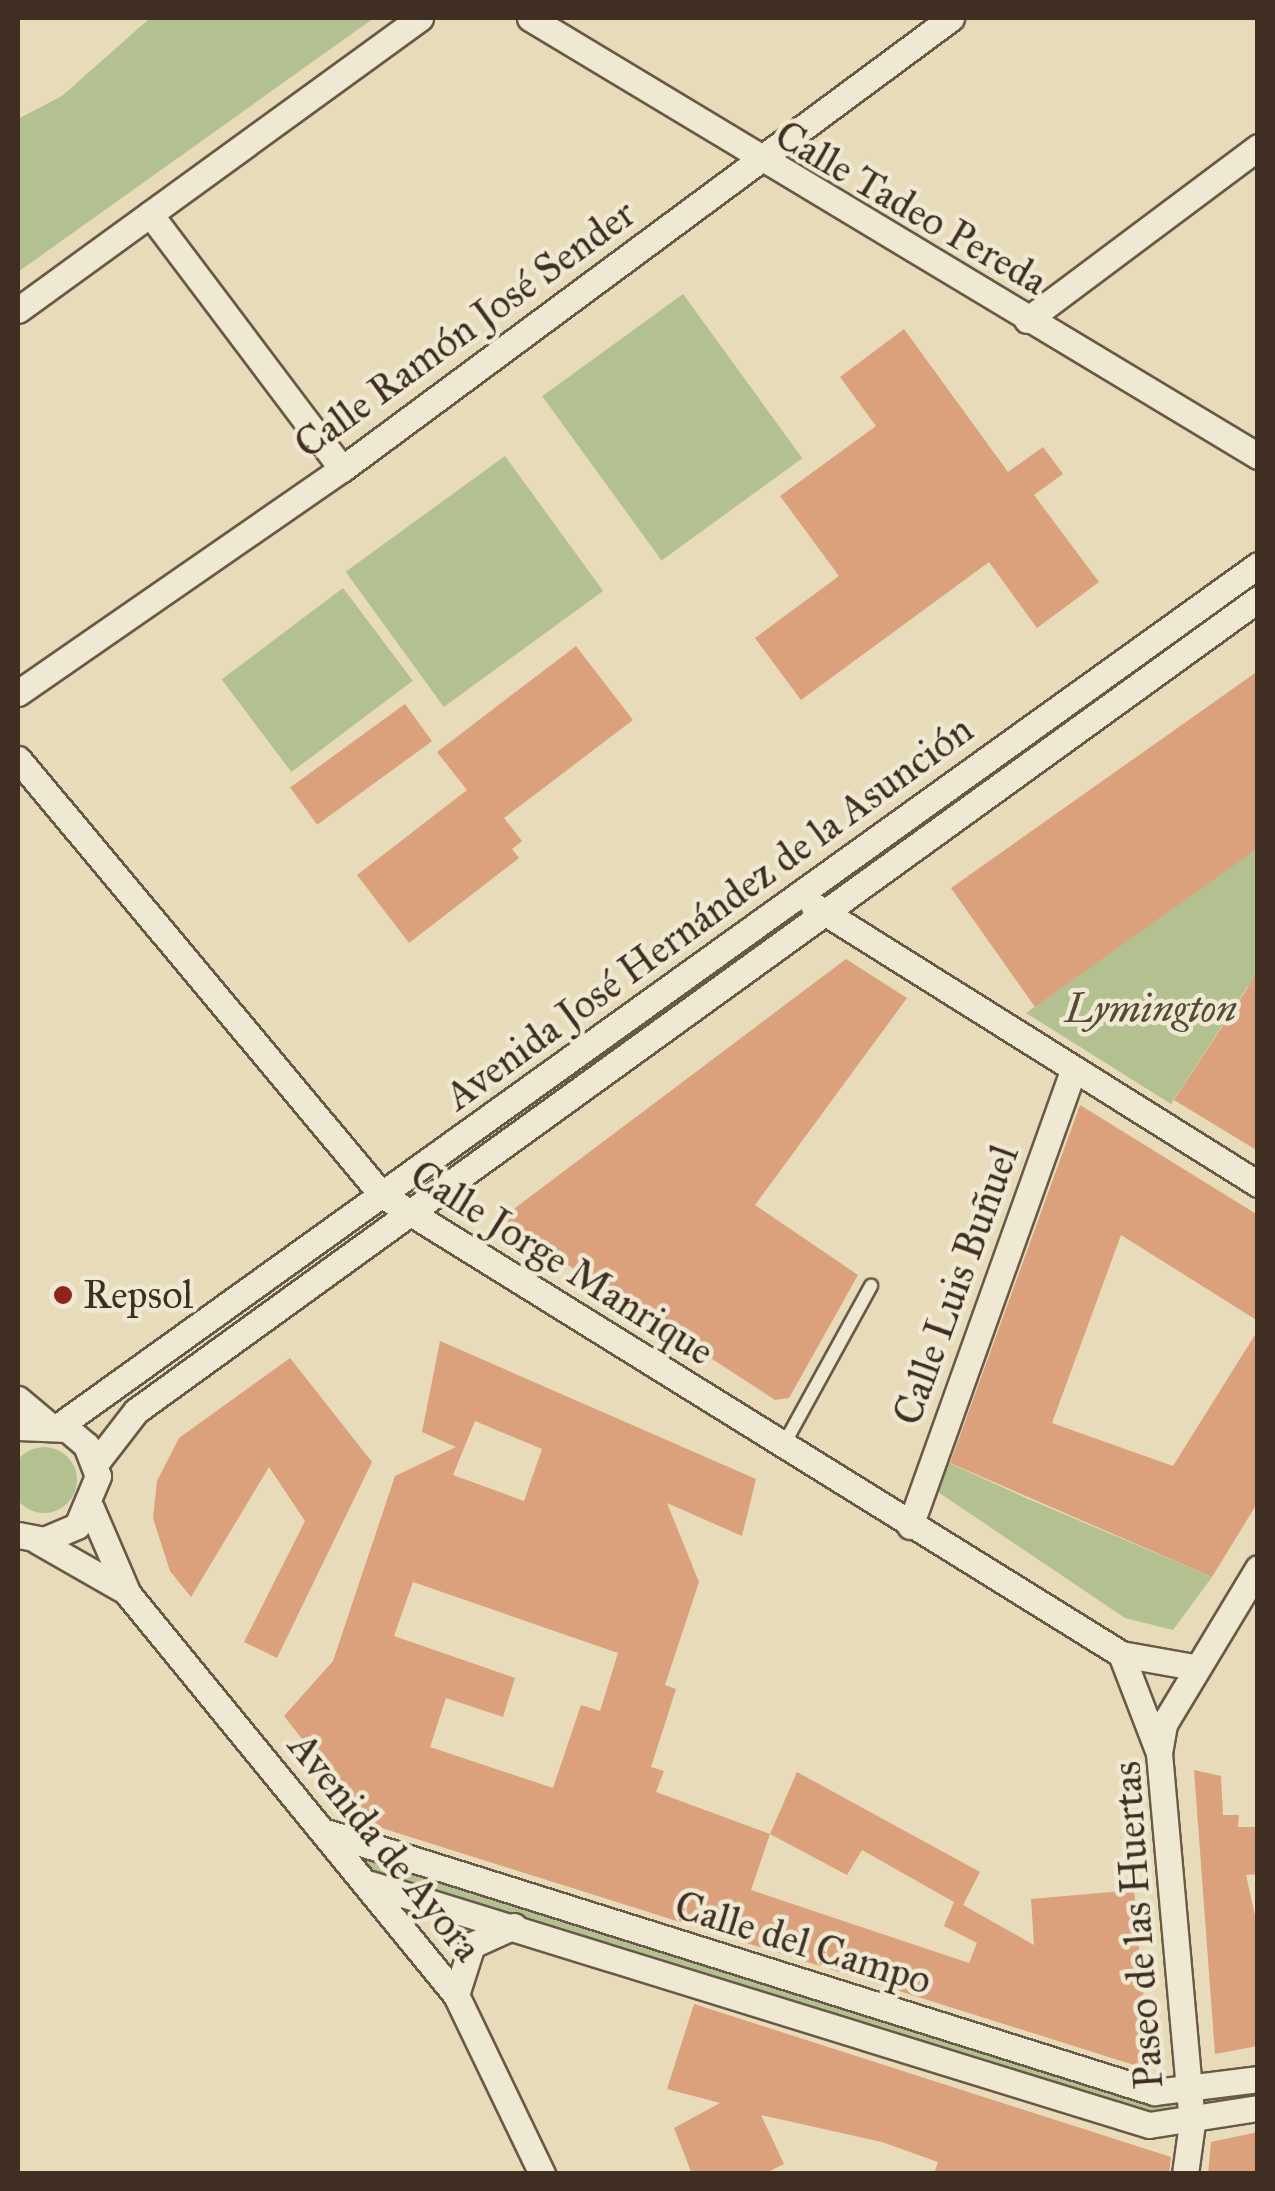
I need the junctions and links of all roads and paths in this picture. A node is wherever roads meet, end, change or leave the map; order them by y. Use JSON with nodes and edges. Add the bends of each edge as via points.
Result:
{"nodes":[{"id":1,"x":420,"y":18,"type":"edge"},
{"id":2,"x":530,"y":18,"type":"edge"},
{"id":3,"x":951,"y":18,"type":"edge"},
{"id":4,"x":1258,"y":147,"type":"edge"},
{"id":5,"x":756,"y":161,"type":"junction"},
{"id":6,"x":150,"y":214,"type":"junction"},
{"id":7,"x":18,"y":310,"type":"edge"},
{"id":8,"x":1027,"y":320,"type":"junction"},
{"id":9,"x":1253,"y":447,"type":"edge"},
{"id":10,"x":342,"y":468,"type":"junction"},
{"id":11,"x":1258,"y":566,"type":"edge"},
{"id":12,"x":1258,"y":599,"type":"edge"},
{"id":13,"x":18,"y":692,"type":"edge"},
{"id":14,"x":18,"y":759,"type":"edge"},
{"id":15,"x":798,"y":893,"type":"junction"},
{"id":16,"x":821,"y":913,"type":"junction"},
{"id":17,"x":1073,"y":1070,"type":"junction"},
{"id":18,"x":1258,"y":1184,"type":"edge"},
{"id":19,"x":382,"y":1195,"type":"junction"},
{"id":20,"x":407,"y":1211,"type":"junction"},
{"id":21,"x":871,"y":1286,"type":"dead end"},
{"id":22,"x":18,"y":1399,"type":"edge"},
{"id":23,"x":53,"y":1424,"type":"junction"},
{"id":24,"x":18,"y":1427,"type":"edge"},
{"id":25,"x":783,"y":1446,"type":"junction"},
{"id":26,"x":96,"y":1464,"type":"junction"},
{"id":27,"x":91,"y":1508,"type":"junction"},
{"id":28,"x":910,"y":1526,"type":"junction"},
{"id":29,"x":25,"y":1538,"type":"edge"},
{"id":30,"x":1258,"y":1568,"type":"edge"},
{"id":31,"x":128,"y":1594,"type":"junction"},
{"id":32,"x":1121,"y":1654,"type":"junction"},
{"id":33,"x":1194,"y":1667,"type":"junction"},
{"id":34,"x":1159,"y":1753,"type":"junction"},
{"id":35,"x":330,"y":1833,"type":"junction"},
{"id":36,"x":370,"y":1884,"type":"junction"},
{"id":37,"x":514,"y":1926,"type":"junction"},
{"id":38,"x":456,"y":1995,"type":"junction"},
{"id":39,"x":1258,"y":2079,"type":"edge"},
{"id":40,"x":1188,"y":2090,"type":"junction"},
{"id":41,"x":1258,"y":2108,"type":"edge"},
{"id":42,"x":1192,"y":2122,"type":"junction"},
{"id":43,"x":542,"y":2174,"type":"edge"},
{"id":44,"x":1185,"y":2174,"type":"edge"}],
"edges":[{"from":1,"to":6,"type":"street"},
{"from":2,"to":5,"type":"street","name":"Calle Tadeo Pereda"},
{"from":3,"to":5,"type":"street","name":"Calle Ramón José Sender"},
{"from":4,"to":8,"type":"street"},
{"from":5,"to":8,"type":"street","name":"Calle Tadeo Pereda"},
{"from":5,"to":10,"type":"street","name":"Calle Ramón José Sender"},
{"from":6,"to":7,"type":"street"},
{"from":6,"to":10,"type":"street"},
{"from":8,"to":9,"type":"street","name":"Calle Tadeo Pereda"},
{"from":10,"to":13,"type":"street","name":"Calle Ramón José Sender"},
{"from":11,"to":15,"type":"street","name":"Avenida José Hernández de la Asunción"},
{"from":12,"to":16,"type":"street","name":"Avenida José Hernández de la Asunción"},
{"from":14,"to":19,"type":"street","name":"Calle Jorge Manrique"},
{"from":15,"to":16,"type":"street"},
{"from":15,"to":19,"type":"street","name":"Avenida José Hernández de la Asunción"},
{"from":16,"to":17,"type":"street"},
{"from":16,"to":20,"type":"street","name":"Avenida José Hernández de la Asunción"},
{"from":17,"to":18,"type":"street"},
{"from":17,"to":28,"type":"street","name":"Calle Luis Buñuel"},
{"from":19,"to":20,"type":"street","name":"Calle Jorge Manrique"},
{"from":19,"to":23,"type":"street","name":"Avenida José Hernández de la Asunción"},
{"from":20,"to":25,"type":"street","name":"Calle Jorge Manrique"},
{"from":20,"to":26,"type":"street","name":"Avenida José Hernández de la Asunción","via":[[136,1411]]},
{"from":21,"to":25,"type":"lane"},
{"from":22,"to":23,"type":"street"},
{"from":23,"to":24,"type":"street"},
{"from":23,"to":26,"type":"street"},
{"from":25,"to":28,"type":"street","name":"Calle Jorge Manrique"},
{"from":26,"to":27,"type":"street"},
{"from":27,"to":29,"type":"street","via":[[66,1533]]},
{"from":27,"to":31,"type":"street","name":"Avenida de Ayora"},
{"from":28,"to":32,"type":"street","name":"Calle Jorge Manrique"},
{"from":29,"to":31,"type":"street","name":"Avenida de Ayora","via":[[72,1554]]},
{"from":30,"to":33,"type":"street","name":"Paseo de las Huertas"},
{"from":31,"to":35,"type":"street","name":"Avenida de Ayora"},
{"from":32,"to":33,"type":"street","name":"Calle Jorge Manrique"},
{"from":32,"to":34,"type":"street"},
{"from":33,"to":34,"type":"street","name":"Paseo de las Huertas"},
{"from":34,"to":40,"type":"street","name":"Paseo de las Huertas"},
{"from":35,"to":36,"type":"street","name":"Avenida de Ayora"},
{"from":35,"to":40,"type":"street","name":"Calle del Campo","via":[[1154,2092]]},
{"from":36,"to":37,"type":"street","name":"Calle del Campo"},
{"from":36,"to":38,"type":"street","name":"Avenida de Ayora"},
{"from":37,"to":38,"type":"street","via":[[472,1945]]},
{"from":37,"to":42,"type":"street","name":"Calle del Campo","via":[[1150,2125]]},
{"from":38,"to":43,"type":"street","name":"Avenida de Ayora"},
{"from":39,"to":40,"type":"street","name":"Calle del Campo"},
{"from":40,"to":42,"type":"street","name":"Paseo de las Huertas"},
{"from":41,"to":42,"type":"street","name":"Calle del Campo"},
{"from":42,"to":44,"type":"street","name":"Paseo de las Huertas"}]}
